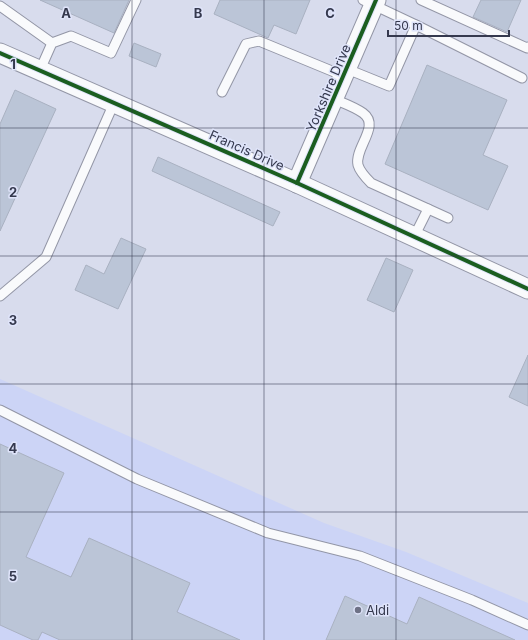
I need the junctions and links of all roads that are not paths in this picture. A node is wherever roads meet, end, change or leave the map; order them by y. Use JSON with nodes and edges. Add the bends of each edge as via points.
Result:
{"nodes":[{"id":1,"x":136,"y":0,"type":"edge"},
{"id":2,"x":423,"y":1,"type":"edge"},
{"id":3,"x":371,"y":2,"type":"edge"},
{"id":4,"x":0,"y":6,"type":"edge"},
{"id":5,"x":416,"y":25,"type":"junction"},
{"id":6,"x":52,"y":43,"type":"junction"},
{"id":7,"x":528,"y":47,"type":"edge"},
{"id":8,"x":0,"y":53,"type":"edge"},
{"id":9,"x":40,"y":70,"type":"junction"},
{"id":10,"x":346,"y":72,"type":"junction"},
{"id":11,"x":522,"y":78,"type":"dead end"},
{"id":12,"x":222,"y":92,"type":"dead end"},
{"id":13,"x":334,"y":100,"type":"junction"},
{"id":14,"x":114,"y":103,"type":"junction"},
{"id":15,"x":297,"y":183,"type":"junction"},
{"id":16,"x":428,"y":209,"type":"junction"},
{"id":17,"x":448,"y":218,"type":"dead end"},
{"id":18,"x":414,"y":237,"type":"junction"},
{"id":19,"x":528,"y":289,"type":"edge"},
{"id":20,"x":0,"y":296,"type":"edge"},
{"id":21,"x":0,"y":410,"type":"edge"},
{"id":22,"x":528,"y":626,"type":"edge"}],
"edges":[{"from":1,"to":6,"type":"lane","via":[[112,53],[71,36]]},
{"from":2,"to":7,"type":"lane"},
{"from":3,"to":5,"type":"lane"},
{"from":3,"to":10,"type":"street","name":"Yorkshire Drive"},
{"from":4,"to":6,"type":"lane"},
{"from":5,"to":10,"type":"lane","via":[[389,86]]},
{"from":5,"to":11,"type":"lane"},
{"from":6,"to":9,"type":"lane"},
{"from":8,"to":9,"type":"street","name":"Francis Drive"},
{"from":9,"to":14,"type":"street","name":"Francis Drive"},
{"from":10,"to":12,"type":"lane","via":[[259,41],[246,44]]},
{"from":10,"to":13,"type":"street","name":"Yorkshire Drive"},
{"from":13,"to":15,"type":"street","name":"Yorkshire Drive"},
{"from":13,"to":16,"type":"lane","via":[[362,112],[366,117],[369,124],[358,160],[360,170],[371,183]]},
{"from":14,"to":15,"type":"street","name":"Francis Drive"},
{"from":14,"to":20,"type":"lane","via":[[46,257]]},
{"from":15,"to":18,"type":"street","name":"Francis Drive"},
{"from":16,"to":17,"type":"lane"},
{"from":16,"to":18,"type":"lane"},
{"from":18,"to":19,"type":"street","name":"Francis Drive"},
{"from":21,"to":22,"type":"lane","via":[[137,479],[268,533],[360,556],[472,600]]}]}
